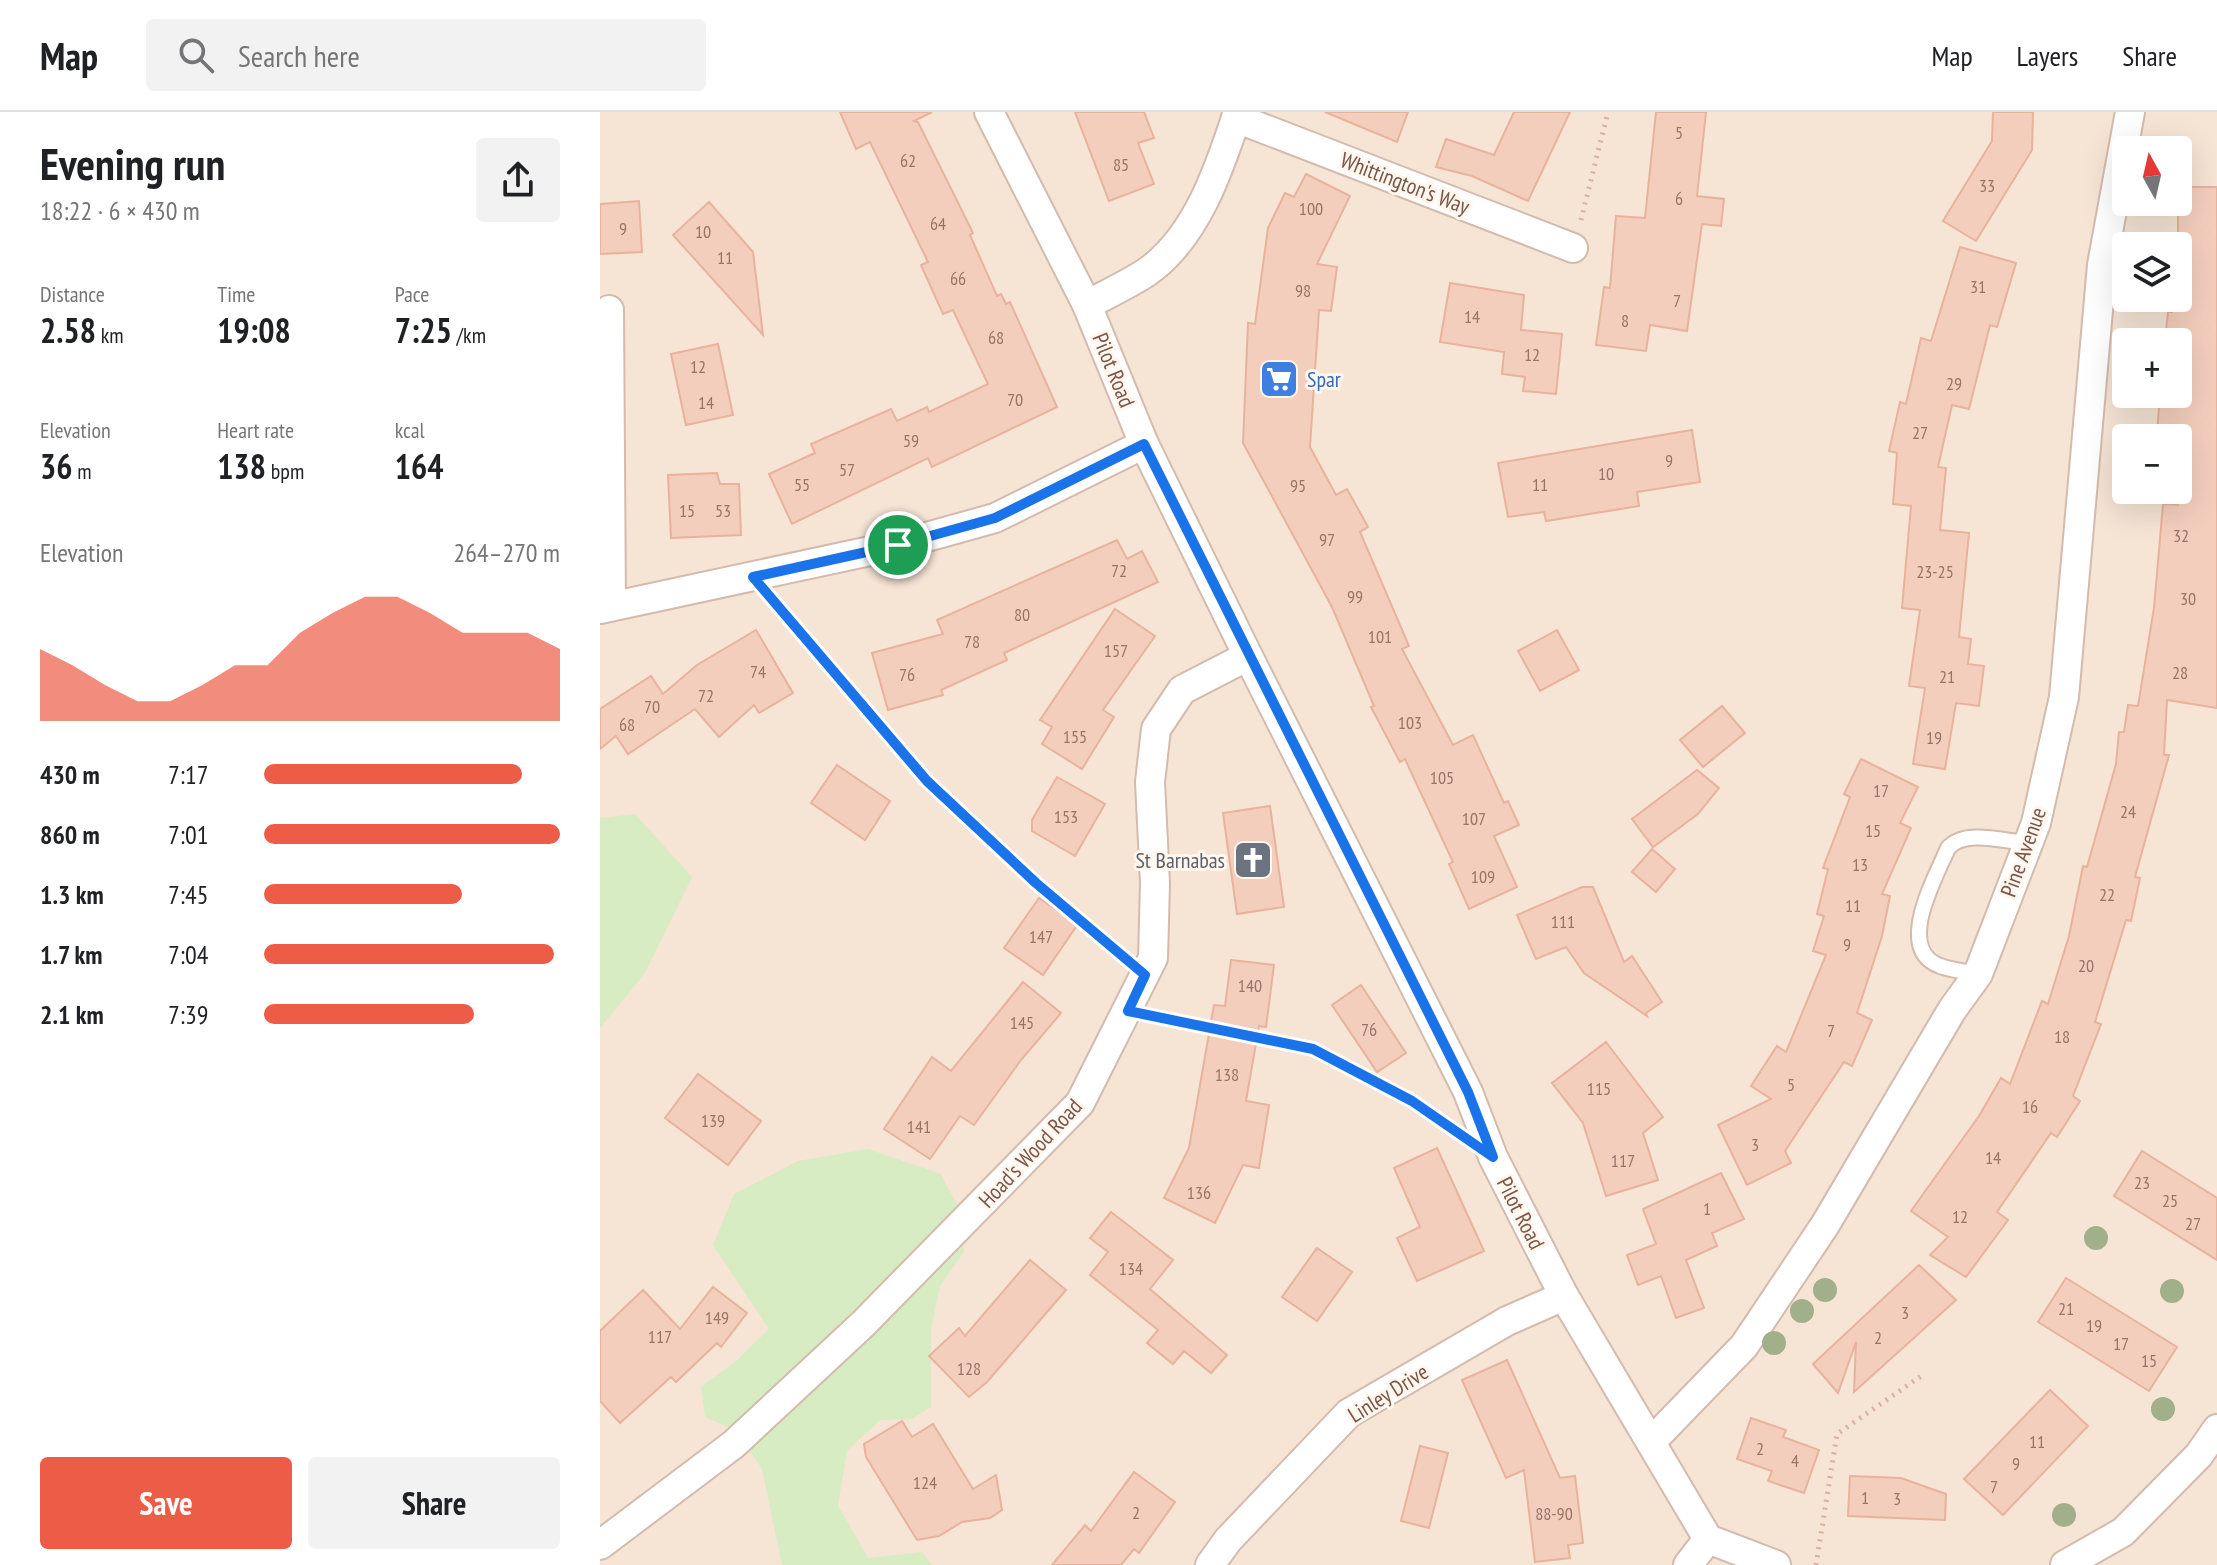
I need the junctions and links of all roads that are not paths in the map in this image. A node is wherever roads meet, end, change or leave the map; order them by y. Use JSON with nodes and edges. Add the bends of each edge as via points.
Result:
{"nodes":[{"id":1,"x":989,"y":112,"type":"edge"},
{"id":2,"x":2130,"y":112,"type":"edge"},
{"id":3,"x":1237,"y":115,"type":"edge"},
{"id":4,"x":1573,"y":248,"type":"road end"},
{"id":5,"x":1087,"y":305,"type":"junction"},
{"id":6,"x":609,"y":310,"type":"dead end"},
{"id":7,"x":1144,"y":444,"type":"junction"},
{"id":8,"x":606,"y":607,"type":"edge"},
{"id":9,"x":1248,"y":656,"type":"junction"},
{"id":10,"x":2026,"y":843,"type":"junction"},
{"id":11,"x":1978,"y":974,"type":"junction"},
{"id":12,"x":1564,"y":1296,"type":"junction"},
{"id":13,"x":2217,"y":1429,"type":"edge"},
{"id":14,"x":1652,"y":1441,"type":"junction"},
{"id":15,"x":1708,"y":1539,"type":"junction"},
{"id":16,"x":600,"y":1545,"type":"edge"},
{"id":17,"x":1210,"y":1565,"type":"edge"},
{"id":18,"x":1688,"y":1565,"type":"edge"},
{"id":19,"x":1776,"y":1565,"type":"edge"},
{"id":20,"x":2065,"y":1565,"type":"edge"}],
"edges":[{"from":1,"to":5,"type":"street","name":"Pilot Road"},
{"from":2,"to":10,"type":"street","name":"Pine Avenue","via":[[2102,265],[2064,697],[2036,823]]},
{"from":3,"to":4,"type":"street","name":"Whittington's Way"},
{"from":3,"to":5,"type":"street","via":[[1211,186],[1183,236],[1149,271]]},
{"from":5,"to":7,"type":"street","name":"Pilot Road"},
{"from":6,"to":8,"type":"street"},
{"from":7,"to":8,"type":"street","via":[[995,518],[898,545]]},
{"from":7,"to":9,"type":"street","name":"Pilot Road"},
{"from":9,"to":12,"type":"street","name":"Pilot Road","via":[[1462,1079],[1493,1157]]},
{"from":9,"to":16,"type":"street","name":"Hoad's Wood Road","via":[[1182,690],[1156,729],[1150,782],[1153,958],[1080,1103],[863,1324],[734,1444]]},
{"from":10,"to":11,"type":"street","name":"Pine Avenue"},
{"from":10,"to":11,"type":"lane","via":[[1956,839],[1918,923],[1921,947],[1938,965]]},
{"from":11,"to":14,"type":"street","name":"Pine Avenue","via":[[1825,1225],[1744,1346]]},
{"from":12,"to":14,"type":"street","name":"Pilot Road"},
{"from":12,"to":17,"type":"street","name":"Linley Drive","via":[[1507,1321],[1349,1413]]},
{"from":13,"to":20,"type":"street","via":[[2199,1455],[2123,1532]]},
{"from":14,"to":15,"type":"street","name":"Pilot Road"},
{"from":15,"to":18,"type":"street"},
{"from":15,"to":19,"type":"street"}]}
